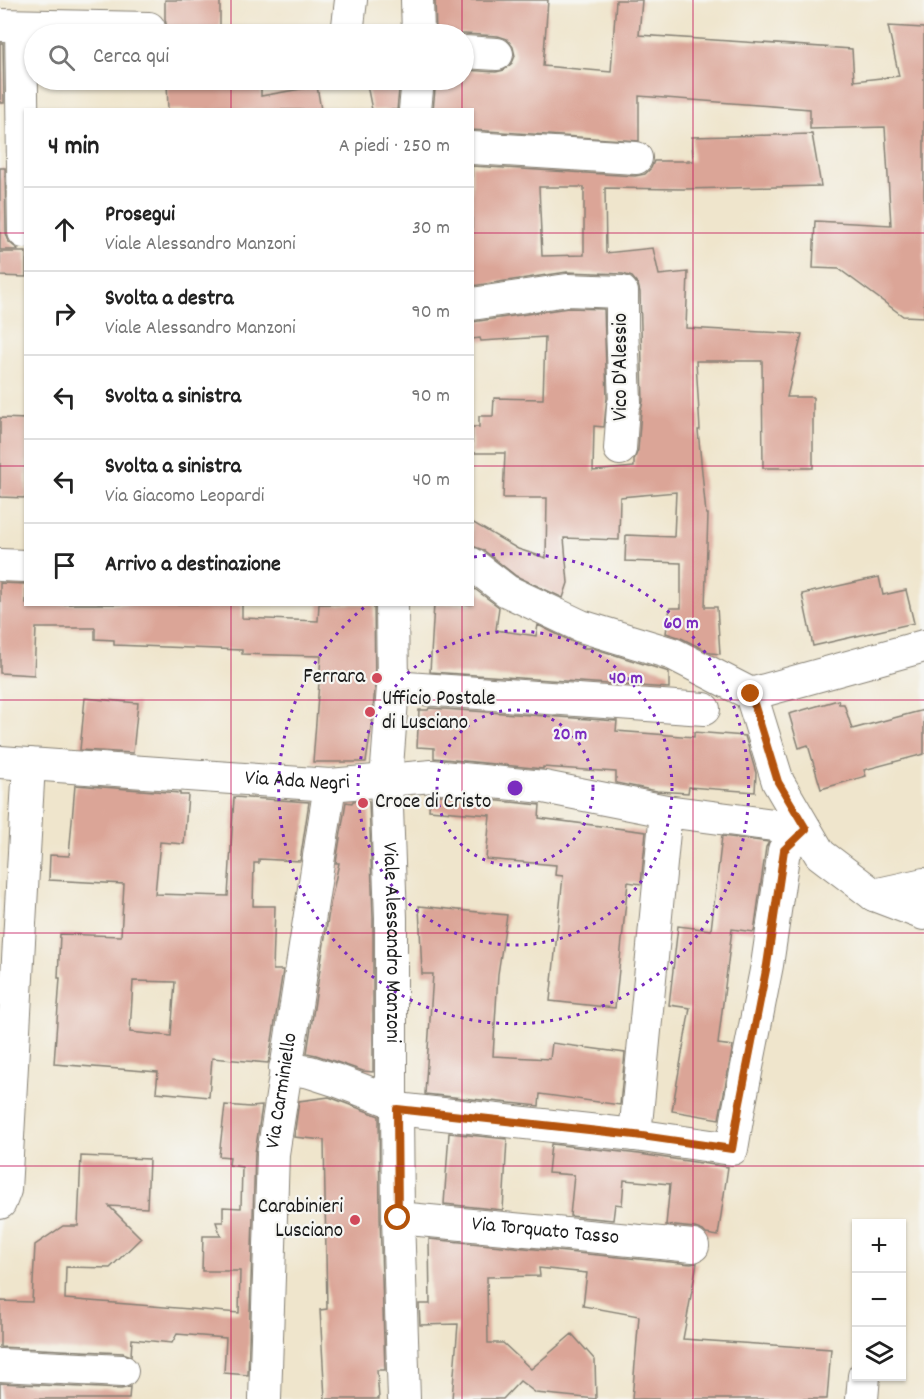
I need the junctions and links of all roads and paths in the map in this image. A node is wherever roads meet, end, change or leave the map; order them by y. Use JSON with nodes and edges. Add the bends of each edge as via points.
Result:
{"nodes":[{"id":1,"x":351,"y":0,"type":"edge"},
{"id":2,"x":417,"y":0,"type":"edge"},
{"id":3,"x":348,"y":24,"type":"edge"},
{"id":4,"x":418,"y":24,"type":"edge"},
{"id":5,"x":11,"y":26,"type":"edge"},
{"id":6,"x":474,"y":53,"type":"edge"},
{"id":7,"x":497,"y":54,"type":"dead end"},
{"id":8,"x":416,"y":90,"type":"edge"},
{"id":9,"x":415,"y":108,"type":"edge"},
{"id":10,"x":474,"y":148,"type":"edge"},
{"id":11,"x":636,"y":158,"type":"dead end"},
{"id":12,"x":16,"y":231,"type":"edge"},
{"id":13,"x":474,"y":304,"type":"edge"},
{"id":14,"x":620,"y":449,"type":"dead end"},
{"id":15,"x":0,"y":565,"type":"edge"},
{"id":16,"x":24,"y":566,"type":"edge"},
{"id":17,"x":474,"y":566,"type":"edge"},
{"id":18,"x":392,"y":606,"type":"edge"},
{"id":19,"x":924,"y":646,"type":"edge"},
{"id":20,"x":393,"y":687,"type":"junction"},
{"id":21,"x":751,"y":694,"type":"junction"},
{"id":22,"x":704,"y":709,"type":"dead end"},
{"id":23,"x":15,"y":763,"type":"edge"},
{"id":24,"x":386,"y":780,"type":"junction"},
{"id":25,"x":330,"y":784,"type":"junction"},
{"id":26,"x":666,"y":811,"type":"junction"},
{"id":27,"x":806,"y":829,"type":"junction"},
{"id":28,"x":924,"y":884,"type":"edge"},
{"id":29,"x":874,"y":895,"type":"junction"},
{"id":30,"x":924,"y":914,"type":"edge"},
{"id":31,"x":285,"y":1068,"type":"junction"},
{"id":32,"x":394,"y":1105,"type":"junction"},
{"id":33,"x":635,"y":1135,"type":"junction"},
{"id":34,"x":0,"y":1203,"type":"edge"},
{"id":35,"x":398,"y":1218,"type":"junction"},
{"id":36,"x":693,"y":1246,"type":"dead end"},
{"id":37,"x":0,"y":1365,"type":"edge"},
{"id":38,"x":122,"y":1371,"type":"dead end"},
{"id":39,"x":864,"y":1381,"type":"edge"},
{"id":40,"x":265,"y":1399,"type":"edge"},
{"id":41,"x":404,"y":1399,"type":"edge"},
{"id":42,"x":862,"y":1399,"type":"edge"}],
"edges":[{"from":1,"to":3,"type":"street"},
{"from":2,"to":4,"type":"street"},
{"from":5,"to":12,"type":"street"},
{"from":6,"to":7,"type":"street"},
{"from":8,"to":9,"type":"street"},
{"from":10,"to":11,"type":"street"},
{"from":13,"to":14,"type":"street","name":"Vico D'Alessio","via":[[567,290],[622,292],[625,402]]},
{"from":15,"to":16,"type":"street"},
{"from":17,"to":21,"type":"street","via":[[507,591],[581,626],[673,654]]},
{"from":18,"to":20,"type":"street","name":"Viale Alessandro Manzoni"},
{"from":19,"to":21,"type":"street"},
{"from":20,"to":22,"type":"street"},
{"from":20,"to":24,"type":"street","name":"Viale Alessandro Manzoni"},
{"from":21,"to":27,"type":"street","via":[[778,782]]},
{"from":23,"to":25,"type":"street","name":"Via Ada Negri"},
{"from":23,"to":34,"type":"street","via":[[5,1190]]},
{"from":24,"to":25,"type":"street","name":"Via Ada Negri"},
{"from":24,"to":26,"type":"street","name":"Via Ada Negri","via":[[432,776],[544,787]]},
{"from":24,"to":32,"type":"street","name":"Viale Alessandro Manzoni"},
{"from":25,"to":31,"type":"street","name":"Via Carminiello"},
{"from":26,"to":27,"type":"street","name":"Via Ada Negri"},
{"from":26,"to":33,"type":"street"},
{"from":27,"to":29,"type":"street","via":[[820,854]]},
{"from":27,"to":33,"type":"street","via":[[784,850],[732,1149]]},
{"from":28,"to":29,"type":"street"},
{"from":29,"to":30,"type":"street"},
{"from":31,"to":32,"type":"street","via":[[319,1075]]},
{"from":31,"to":40,"type":"street","name":"Via Carminiello","via":[[273,1154]]},
{"from":32,"to":33,"type":"street"},
{"from":32,"to":35,"type":"street","name":"Viale Alessandro Manzoni"},
{"from":35,"to":36,"type":"street","name":"Via Torquato Tasso"},
{"from":35,"to":41,"type":"street","name":"Viale Alessandro Manzoni"},
{"from":37,"to":38,"type":"street"},
{"from":39,"to":42,"type":"street"}]}
